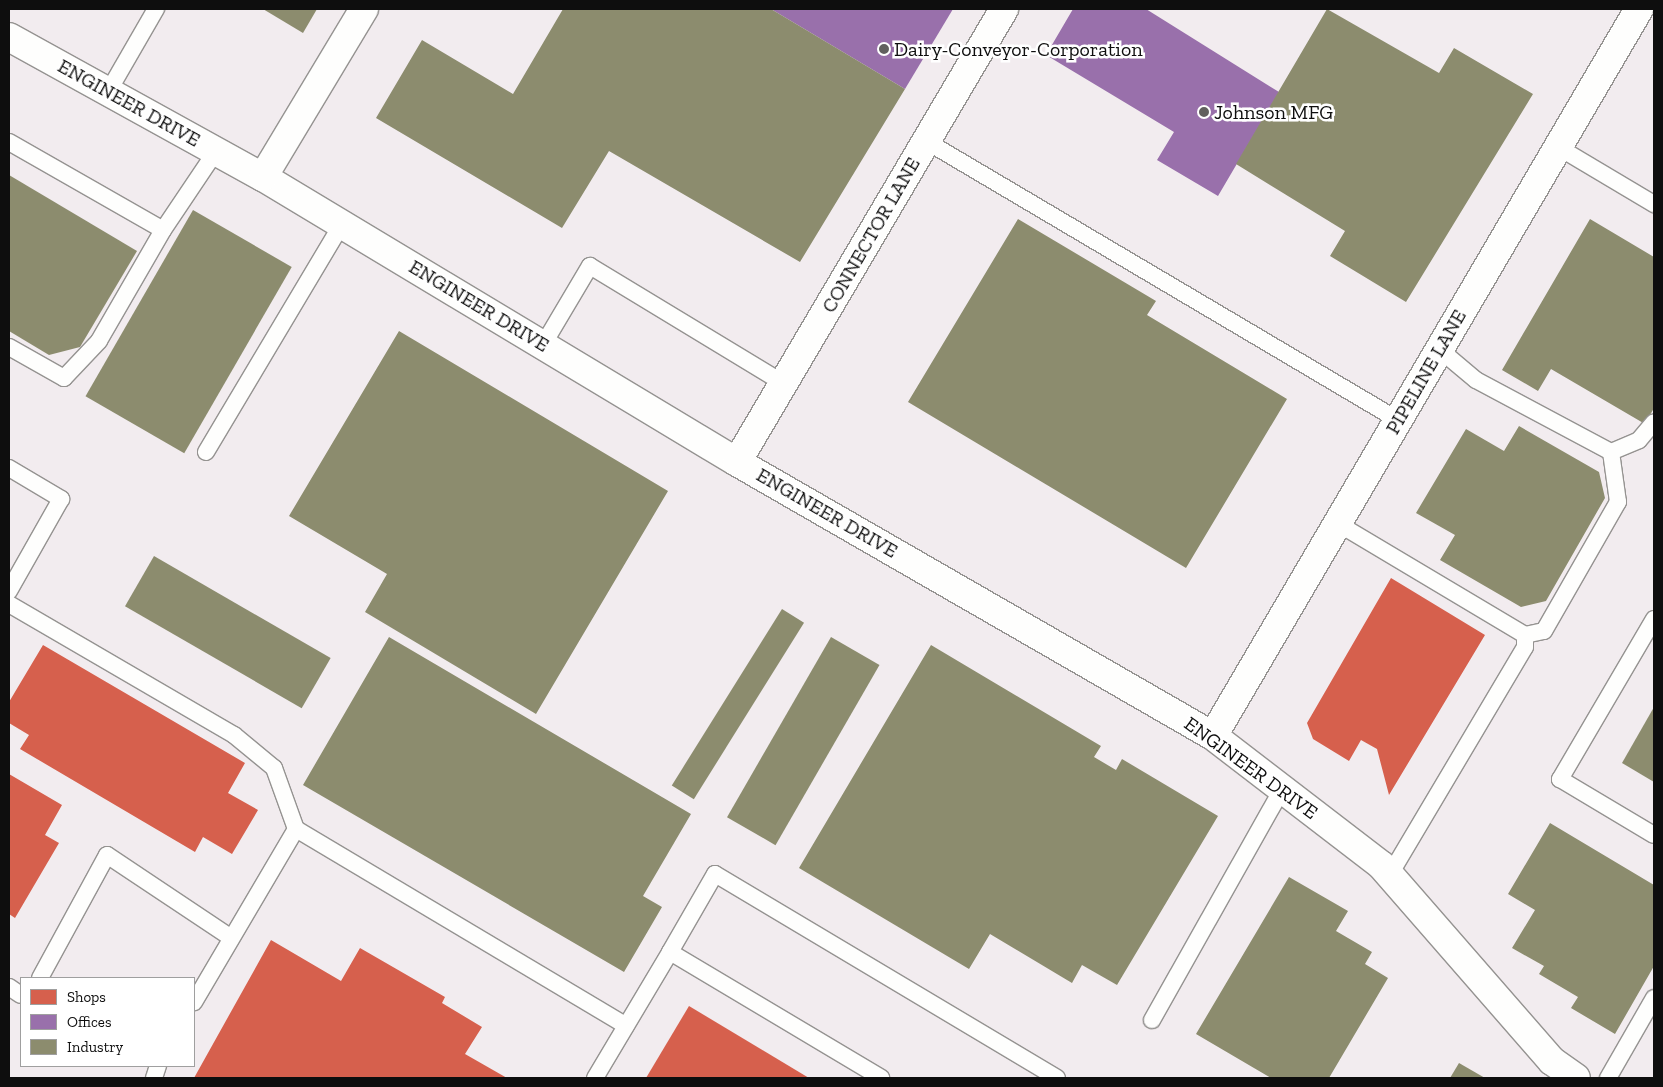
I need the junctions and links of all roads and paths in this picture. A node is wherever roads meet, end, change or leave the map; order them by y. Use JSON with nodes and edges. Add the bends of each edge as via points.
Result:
{"nodes":[{"id":1,"x":156,"y":9,"type":"edge"},
{"id":2,"x":364,"y":9,"type":"edge"},
{"id":3,"x":1004,"y":9,"type":"edge"},
{"id":4,"x":1636,"y":10,"type":"edge"},
{"id":5,"x":9,"y":38,"type":"edge"},
{"id":6,"x":108,"y":92,"type":"junction"},
{"id":7,"x":926,"y":141,"type":"junction"},
{"id":8,"x":9,"y":142,"type":"edge"},
{"id":9,"x":1558,"y":147,"type":"junction"},
{"id":10,"x":216,"y":151,"type":"junction"},
{"id":11,"x":263,"y":177,"type":"junction"},
{"id":12,"x":1654,"y":204,"type":"edge"},
{"id":13,"x":342,"y":224,"type":"junction"},
{"id":14,"x":163,"y":230,"type":"junction"},
{"id":15,"x":543,"y":345,"type":"junction"},
{"id":16,"x":9,"y":347,"type":"edge"},
{"id":17,"x":1439,"y":350,"type":"junction"},
{"id":18,"x":784,"y":383,"type":"junction"},
{"id":19,"x":1398,"y":420,"type":"junction"},
{"id":20,"x":1654,"y":422,"type":"edge"},
{"id":21,"x":206,"y":452,"type":"dead end"},
{"id":22,"x":1611,"y":452,"type":"junction"},
{"id":23,"x":737,"y":462,"type":"junction"},
{"id":24,"x":9,"y":468,"type":"edge"},
{"id":25,"x":1337,"y":523,"type":"junction"},
{"id":26,"x":9,"y":591,"type":"edge"},
{"id":27,"x":9,"y":604,"type":"edge"},
{"id":28,"x":1654,"y":619,"type":"edge"},
{"id":29,"x":1525,"y":635,"type":"junction"},
{"id":30,"x":1213,"y":736,"type":"junction"},
{"id":31,"x":1282,"y":789,"type":"junction"},
{"id":32,"x":296,"y":829,"type":"junction"},
{"id":33,"x":1654,"y":835,"type":"edge"},
{"id":34,"x":1389,"y":876,"type":"junction"},
{"id":35,"x":230,"y":937,"type":"junction"},
{"id":36,"x":670,"y":952,"type":"junction"},
{"id":37,"x":41,"y":977,"type":"edge"},
{"id":38,"x":9,"y":987,"type":"edge"},
{"id":39,"x":20,"y":994,"type":"edge"},
{"id":40,"x":1654,"y":998,"type":"edge"},
{"id":41,"x":195,"y":1000,"type":"edge"},
{"id":42,"x":1152,"y":1020,"type":"dead end"},
{"id":43,"x":626,"y":1026,"type":"junction"},
{"id":44,"x":596,"y":1078,"type":"edge"},
{"id":45,"x":881,"y":1078,"type":"edge"},
{"id":46,"x":1057,"y":1078,"type":"edge"},
{"id":47,"x":1576,"y":1078,"type":"edge"},
{"id":48,"x":1608,"y":1078,"type":"edge"}],
"edges":[{"from":1,"to":6,"type":"lane"},
{"from":2,"to":11,"type":"street"},
{"from":3,"to":7,"type":"street","name":"CONNECTOR LANE"},
{"from":4,"to":9,"type":"street","name":"PIPELINE LANE"},
{"from":5,"to":6,"type":"street","name":"ENGINEER DRIVE"},
{"from":6,"to":10,"type":"street","name":"ENGINEER DRIVE"},
{"from":7,"to":18,"type":"street","name":"CONNECTOR LANE"},
{"from":7,"to":19,"type":"lane"},
{"from":8,"to":14,"type":"lane"},
{"from":9,"to":12,"type":"lane"},
{"from":9,"to":17,"type":"street","name":"PIPELINE LANE"},
{"from":10,"to":11,"type":"street","name":"ENGINEER DRIVE"},
{"from":10,"to":14,"type":"lane"},
{"from":11,"to":13,"type":"street","name":"ENGINEER DRIVE"},
{"from":13,"to":15,"type":"street","name":"ENGINEER DRIVE"},
{"from":13,"to":21,"type":"lane"},
{"from":14,"to":16,"type":"lane","via":[[99,341],[64,378]]},
{"from":15,"to":18,"type":"lane","via":[[590,266]]},
{"from":15,"to":23,"type":"street","name":"ENGINEER DRIVE"},
{"from":17,"to":19,"type":"street","name":"PIPELINE LANE"},
{"from":17,"to":22,"type":"lane","via":[[1476,380]]},
{"from":18,"to":23,"type":"street","name":"CONNECTOR LANE"},
{"from":19,"to":25,"type":"street","name":"PIPELINE LANE"},
{"from":20,"to":22,"type":"lane","via":[[1639,440]]},
{"from":22,"to":29,"type":"lane","via":[[1618,502],[1544,631]]},
{"from":23,"to":30,"type":"street","name":"ENGINEER DRIVE"},
{"from":24,"to":26,"type":"lane","via":[[61,499]]},
{"from":25,"to":29,"type":"lane"},
{"from":25,"to":30,"type":"street","name":"PIPELINE LANE"},
{"from":27,"to":32,"type":"lane","via":[[234,735],[274,768]]},
{"from":28,"to":33,"type":"lane","via":[[1560,779]]},
{"from":29,"to":34,"type":"lane","via":[[1524,646]]},
{"from":30,"to":31,"type":"street","name":"ENGINEER DRIVE"},
{"from":31,"to":34,"type":"street","name":"ENGINEER DRIVE"},
{"from":31,"to":42,"type":"lane"},
{"from":32,"to":35,"type":"lane"},
{"from":32,"to":43,"type":"lane"},
{"from":34,"to":47,"type":"street","name":"ENGINEER DRIVE","via":[[1552,1061]]},
{"from":35,"to":37,"type":"lane","via":[[107,855]]},
{"from":35,"to":41,"type":"lane"},
{"from":36,"to":43,"type":"lane"},
{"from":36,"to":45,"type":"lane"},
{"from":36,"to":46,"type":"lane","via":[[715,874]]},
{"from":38,"to":39,"type":"lane"},
{"from":40,"to":48,"type":"lane"},
{"from":43,"to":44,"type":"lane"}]}
